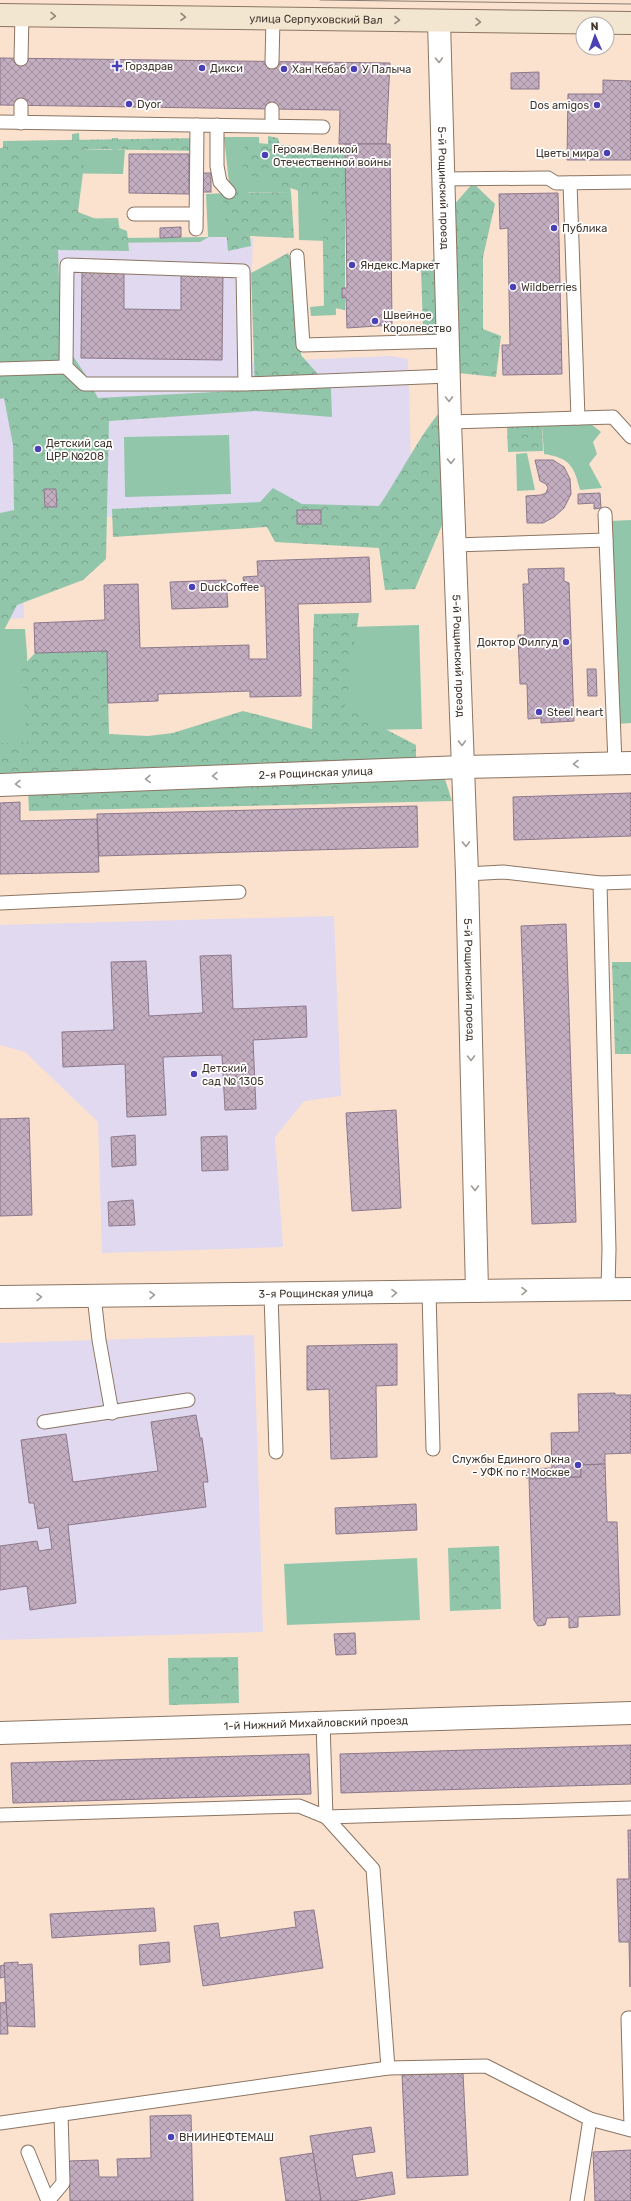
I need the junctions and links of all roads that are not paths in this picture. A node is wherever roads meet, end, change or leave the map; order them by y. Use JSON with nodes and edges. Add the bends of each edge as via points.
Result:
{"nodes":[{"id":1,"x":0,"y":15,"type":"edge"},
{"id":2,"x":22,"y":15,"type":"junction"},
{"id":3,"x":273,"y":19,"type":"junction"},
{"id":4,"x":438,"y":21,"type":"junction"},
{"id":5,"x":631,"y":23,"type":"edge"},
{"id":6,"x":22,"y":59,"type":"dead end"},
{"id":7,"x":272,"y":62,"type":"dead end"},
{"id":8,"x":21,"y":105,"type":"dead end"},
{"id":9,"x":272,"y":108,"type":"dead end"},
{"id":10,"x":0,"y":122,"type":"edge"},
{"id":11,"x":21,"y":123,"type":"junction"},
{"id":12,"x":197,"y":124,"type":"junction"},
{"id":13,"x":217,"y":125,"type":"junction"},
{"id":14,"x":272,"y":125,"type":"junction"},
{"id":15,"x":323,"y":127,"type":"dead end"},
{"id":16,"x":442,"y":179,"type":"junction"},
{"id":17,"x":631,"y":182,"type":"edge"},
{"id":18,"x":570,"y":183,"type":"junction"},
{"id":19,"x":229,"y":192,"type":"dead end"},
{"id":20,"x":134,"y":214,"type":"dead end"},
{"id":21,"x":196,"y":214,"type":"junction"},
{"id":22,"x":196,"y":229,"type":"dead end"},
{"id":23,"x":297,"y":256,"type":"dead end"},
{"id":24,"x":448,"y":341,"type":"junction"},
{"id":25,"x":66,"y":367,"type":"junction"},
{"id":26,"x":0,"y":369,"type":"edge"},
{"id":27,"x":449,"y":376,"type":"junction"},
{"id":28,"x":245,"y":384,"type":"junction"},
{"id":29,"x":578,"y":418,"type":"junction"},
{"id":30,"x":450,"y":422,"type":"junction"},
{"id":31,"x":631,"y":437,"type":"edge"},
{"id":32,"x":605,"y":514,"type":"dead end"},
{"id":33,"x":606,"y":540,"type":"junction"},
{"id":34,"x":454,"y":545,"type":"junction"},
{"id":35,"x":623,"y":763,"type":"edge"},
{"id":36,"x":463,"y":767,"type":"junction"},
{"id":37,"x":0,"y":785,"type":"edge"},
{"id":38,"x":467,"y":874,"type":"junction"},
{"id":39,"x":631,"y":882,"type":"edge"},
{"id":40,"x":600,"y":883,"type":"junction"},
{"id":41,"x":239,"y":892,"type":"dead end"},
{"id":42,"x":0,"y":903,"type":"edge"},
{"id":43,"x":608,"y":1289,"type":"junction"},
{"id":44,"x":631,"y":1289,"type":"edge"},
{"id":45,"x":477,"y":1291,"type":"junction"},
{"id":46,"x":429,"y":1292,"type":"junction"},
{"id":47,"x":271,"y":1294,"type":"junction"},
{"id":48,"x":94,"y":1296,"type":"junction"},
{"id":49,"x":0,"y":1297,"type":"edge"},
{"id":50,"x":188,"y":1400,"type":"dead end"},
{"id":51,"x":112,"y":1413,"type":"junction"},
{"id":52,"x":44,"y":1422,"type":"dead end"},
{"id":53,"x":433,"y":1449,"type":"dead end"},
{"id":54,"x":276,"y":1452,"type":"dead end"},
{"id":55,"x":631,"y":1712,"type":"edge"},
{"id":56,"x":323,"y":1722,"type":"junction"},
{"id":57,"x":0,"y":1733,"type":"edge"},
{"id":58,"x":631,"y":1808,"type":"edge"},
{"id":59,"x":0,"y":1815,"type":"edge"},
{"id":60,"x":326,"y":1817,"type":"junction"},
{"id":61,"x":631,"y":2018,"type":"edge"},
{"id":62,"x":388,"y":2068,"type":"junction"},
{"id":63,"x":61,"y":2114,"type":"junction"},
{"id":64,"x":590,"y":2119,"type":"junction"},
{"id":65,"x":0,"y":2123,"type":"edge"},
{"id":66,"x":631,"y":2126,"type":"edge"},
{"id":67,"x":631,"y":2130,"type":"edge"},
{"id":68,"x":28,"y":2152,"type":"dead end"},
{"id":69,"x":48,"y":2201,"type":"edge"},
{"id":70,"x":577,"y":2201,"type":"edge"}],
"edges":[{"from":1,"to":2,"type":"main road","name":"улица Серпуховский Вал"},
{"from":2,"to":3,"type":"main road","name":"улица Серпуховский Вал","one_way":true},
{"from":2,"to":6,"type":"lane"},
{"from":3,"to":4,"type":"main road","name":"улица Серпуховский Вал","one_way":true},
{"from":3,"to":7,"type":"lane"},
{"from":4,"to":5,"type":"main road","name":"улица Серпуховский Вал","one_way":true},
{"from":4,"to":16,"type":"street","name":"5-й Рощинский проезд","one_way":true},
{"from":8,"to":11,"type":"lane"},
{"from":9,"to":14,"type":"lane"},
{"from":10,"to":11,"type":"lane"},
{"from":11,"to":12,"type":"lane"},
{"from":12,"to":13,"type":"lane"},
{"from":12,"to":21,"type":"lane"},
{"from":13,"to":14,"type":"lane"},
{"from":13,"to":19,"type":"lane","via":[[217,166],[220,182]]},
{"from":14,"to":15,"type":"lane"},
{"from":16,"to":18,"type":"lane","via":[[548,178],[556,183]]},
{"from":16,"to":24,"type":"street","name":"5-й Рощинский проезд"},
{"from":17,"to":18,"type":"lane"},
{"from":18,"to":29,"type":"lane"},
{"from":20,"to":21,"type":"lane"},
{"from":21,"to":22,"type":"lane"},
{"from":23,"to":24,"type":"lane","via":[[303,344]]},
{"from":24,"to":27,"type":"street","name":"5-й Рощинский проезд"},
{"from":25,"to":26,"type":"lane"},
{"from":25,"to":28,"type":"lane","via":[[84,384]]},
{"from":25,"to":28,"type":"lane","via":[[67,265],[243,271]]},
{"from":27,"to":28,"type":"lane"},
{"from":27,"to":30,"type":"street","name":"5-й Рощинский проезд","one_way":true},
{"from":29,"to":30,"type":"lane"},
{"from":29,"to":31,"type":"lane","via":[[613,417]]},
{"from":30,"to":34,"type":"street","name":"5-й Рощинский проезд","one_way":true},
{"from":32,"to":33,"type":"lane"},
{"from":33,"to":34,"type":"lane"},
{"from":33,"to":35,"type":"lane"},
{"from":34,"to":36,"type":"street","name":"5-й Рощинский проезд","one_way":true},
{"from":35,"to":36,"type":"street","name":"2-я Рощинская улица","one_way":true},
{"from":36,"to":37,"type":"street","name":"2-я Рощинская улица","one_way":true},
{"from":36,"to":38,"type":"street","name":"5-й Рощинский проезд","one_way":true},
{"from":38,"to":40,"type":"lane","via":[[503,872]]},
{"from":38,"to":45,"type":"street","name":"5-й Рощинский проезд","one_way":true},
{"from":39,"to":40,"type":"lane"},
{"from":40,"to":43,"type":"lane"},
{"from":41,"to":42,"type":"lane"},
{"from":43,"to":44,"type":"street","name":"3-я Рощинская улица"},
{"from":45,"to":43,"type":"street","name":"3-я Рощинская улица","one_way":true},
{"from":45,"to":46,"type":"street","name":"3-я Рощинская улица"},
{"from":47,"to":46,"type":"street","name":"3-я Рощинская улица","one_way":true},
{"from":46,"to":53,"type":"lane"},
{"from":48,"to":47,"type":"street","name":"3-я Рощинская улица","one_way":true},
{"from":47,"to":54,"type":"lane"},
{"from":49,"to":48,"type":"street","name":"3-я Рощинская улица","one_way":true},
{"from":48,"to":51,"type":"lane"},
{"from":50,"to":51,"type":"lane"},
{"from":51,"to":52,"type":"lane"},
{"from":55,"to":56,"type":"street","name":"1-й Нижний Михайловский проезд"},
{"from":56,"to":57,"type":"street","name":"1-й Нижний Михайловский проезд"},
{"from":56,"to":60,"type":"lane"},
{"from":58,"to":60,"type":"lane"},
{"from":59,"to":60,"type":"lane","via":[[299,1806]]},
{"from":60,"to":62,"type":"lane","via":[[373,1869]]},
{"from":61,"to":66,"type":"lane","via":[[628,2018]]},
{"from":62,"to":63,"type":"lane"},
{"from":62,"to":64,"type":"lane","via":[[486,2066]]},
{"from":63,"to":65,"type":"lane"},
{"from":63,"to":69,"type":"lane","via":[[63,2183]]},
{"from":64,"to":67,"type":"lane"},
{"from":64,"to":70,"type":"lane"},
{"from":68,"to":69,"type":"lane"}]}
